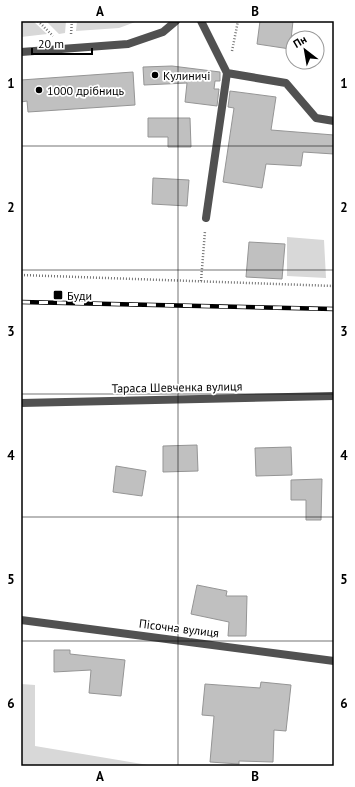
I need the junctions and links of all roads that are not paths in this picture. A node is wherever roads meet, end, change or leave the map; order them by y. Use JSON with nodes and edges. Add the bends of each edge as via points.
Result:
{"nodes":[{"id":1,"x":176,"y":21,"type":"edge"},
{"id":2,"x":201,"y":21,"type":"edge"},
{"id":3,"x":21,"y":52,"type":"edge"},
{"id":4,"x":227,"y":73,"type":"junction"},
{"id":5,"x":334,"y":121,"type":"edge"},
{"id":6,"x":206,"y":218,"type":"road end"},
{"id":7,"x":334,"y":396,"type":"edge"},
{"id":8,"x":21,"y":403,"type":"edge"},
{"id":9,"x":21,"y":620,"type":"edge"},
{"id":10,"x":334,"y":661,"type":"edge"}],
"edges":[{"from":1,"to":3,"type":"street","via":[[162,32],[128,44]]},
{"from":2,"to":4,"type":"street"},
{"from":4,"to":5,"type":"street","via":[[286,83],[316,118]]},
{"from":4,"to":6,"type":"street"},
{"from":7,"to":8,"type":"street","name":"Тараса Шевченка вулиця"},
{"from":9,"to":10,"type":"street","name":"Пісочна вулиця"}]}
